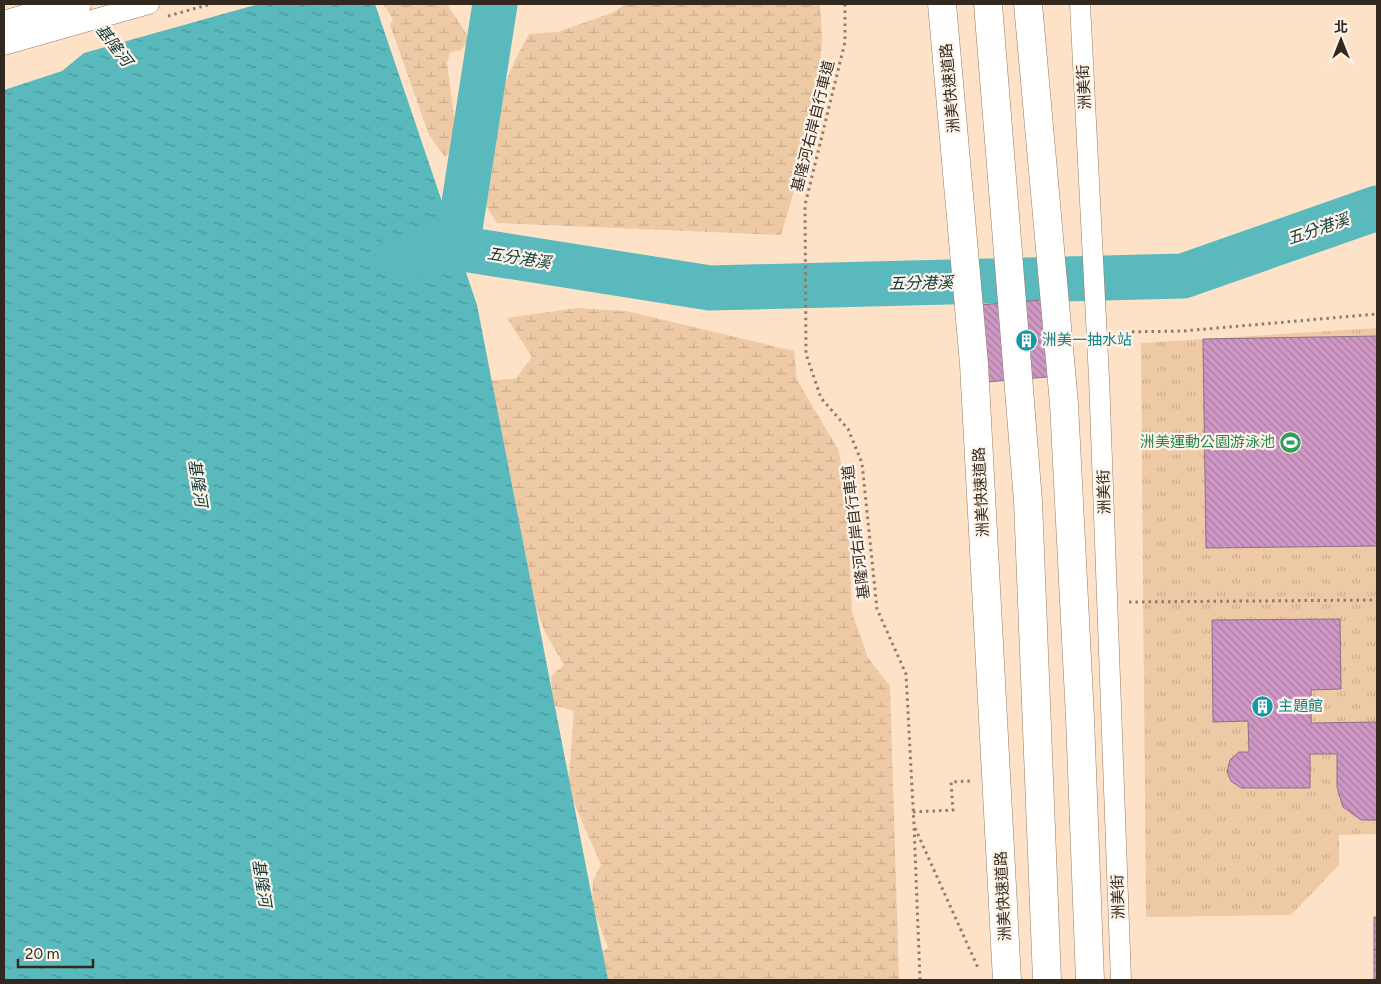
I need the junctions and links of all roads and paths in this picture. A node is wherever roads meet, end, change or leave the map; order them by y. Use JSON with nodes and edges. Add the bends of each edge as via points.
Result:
{"nodes":[{"id":1,"x":77,"y":4,"type":"edge"},
{"id":2,"x":149,"y":4,"type":"edge"},
{"id":3,"x":845,"y":4,"type":"edge"},
{"id":4,"x":942,"y":4,"type":"edge"},
{"id":5,"x":988,"y":4,"type":"edge"},
{"id":6,"x":1028,"y":4,"type":"edge"},
{"id":7,"x":1080,"y":4,"type":"edge"},
{"id":8,"x":4,"y":24,"type":"edge"},
{"id":9,"x":4,"y":45,"type":"edge"},
{"id":10,"x":1377,"y":314,"type":"edge"},
{"id":11,"x":1113,"y":332,"type":"dead end"},
{"id":12,"x":1377,"y":600,"type":"edge"},
{"id":13,"x":1108,"y":602,"type":"junction"},
{"id":14,"x":979,"y":780,"type":"dead end"},
{"id":15,"x":914,"y":812,"type":"junction"},
{"id":16,"x":914,"y":825,"type":"junction"},
{"id":17,"x":980,"y":972,"type":"dead end"},
{"id":18,"x":920,"y":980,"type":"edge"},
{"id":19,"x":1007,"y":980,"type":"edge"},
{"id":20,"x":1047,"y":980,"type":"edge"},
{"id":21,"x":1090,"y":980,"type":"edge"},
{"id":22,"x":1121,"y":980,"type":"edge"}],
"edges":[{"from":1,"to":8,"type":"main road"},
{"from":2,"to":9,"type":"street"},
{"from":3,"to":15,"type":"path","name":"基隆河右岸自行車道","via":[[845,42],[805,205],[806,354],[821,398],[848,429],[862,463],[877,608],[906,674]]},
{"from":4,"to":19,"type":"main road","name":"洲美快速道路","bridge":true,"via":[[974,364]]},
{"from":5,"to":20,"type":"main road","bridge":true,"via":[[1028,501]]},
{"from":6,"to":21,"type":"main road","bridge":true,"via":[[1065,413]]},
{"from":7,"to":13,"type":"street","name":"洲美街"},
{"from":10,"to":11,"type":"path","via":[[1183,331]]},
{"from":12,"to":13,"type":"path"},
{"from":13,"to":22,"type":"street","name":"洲美街"},
{"from":14,"to":15,"type":"path","via":[[951,782],[953,810]]},
{"from":15,"to":16,"type":"path","name":"基隆河右岸自行車道"},
{"from":16,"to":17,"type":"path"},
{"from":16,"to":18,"type":"path","name":"基隆河右岸自行車道"}]}
